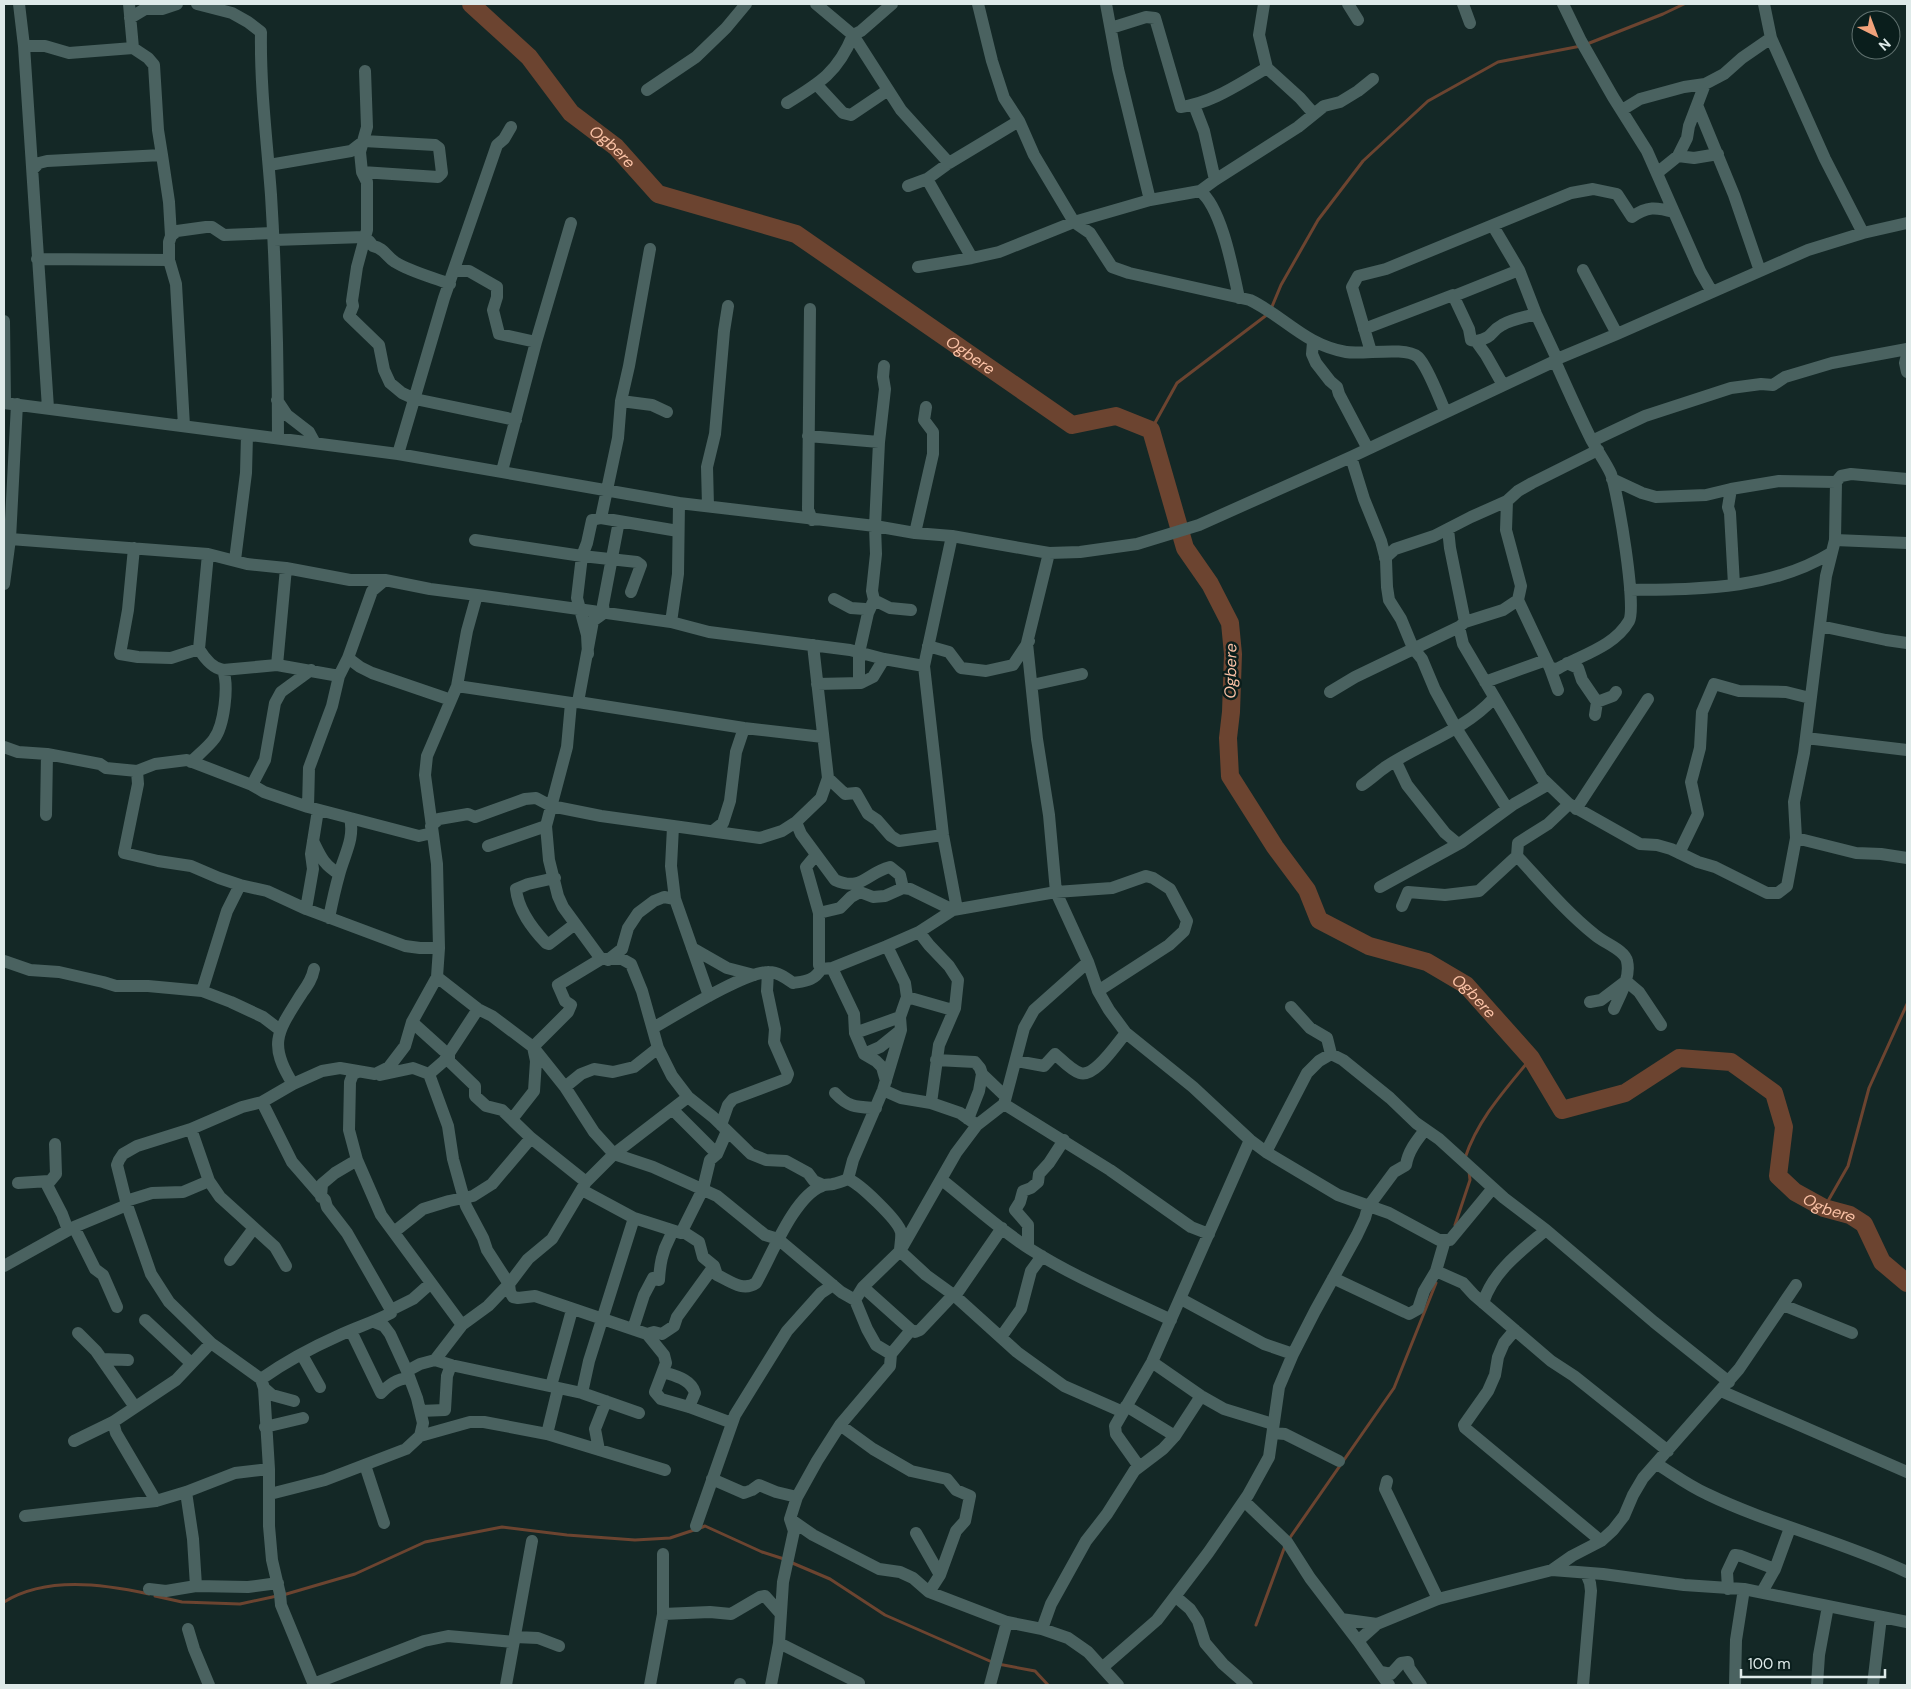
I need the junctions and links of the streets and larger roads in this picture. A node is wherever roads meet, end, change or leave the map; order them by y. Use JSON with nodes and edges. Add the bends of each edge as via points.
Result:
{"nodes":[{"id":1,"x":19,"y":4,"type":"edge"},
{"id":2,"x":129,"y":4,"type":"edge"},
{"id":3,"x":177,"y":4,"type":"edge"},
{"id":4,"x":197,"y":4,"type":"edge"},
{"id":5,"x":746,"y":4,"type":"edge"},
{"id":6,"x":816,"y":4,"type":"edge"},
{"id":7,"x":892,"y":4,"type":"edge"},
{"id":8,"x":978,"y":4,"type":"edge"},
{"id":9,"x":1106,"y":4,"type":"edge"},
{"id":10,"x":1264,"y":4,"type":"edge"},
{"id":11,"x":1348,"y":4,"type":"edge"},
{"id":12,"x":1463,"y":4,"type":"edge"},
{"id":13,"x":1563,"y":4,"type":"edge"},
{"id":14,"x":1764,"y":4,"type":"edge"},
{"id":15,"x":130,"y":18,"type":"junction"},
{"id":16,"x":1358,"y":20,"type":"dead end"},
{"id":17,"x":1470,"y":23,"type":"dead end"},
{"id":18,"x":1111,"y":28,"type":"junction"},
{"id":19,"x":853,"y":35,"type":"junction"},
{"id":20,"x":1771,"y":38,"type":"junction"},
{"id":21,"x":24,"y":46,"type":"junction"},
{"id":22,"x":133,"y":48,"type":"junction"},
{"id":23,"x":1267,"y":68,"type":"junction"},
{"id":24,"x":364,"y":71,"type":"dead end"},
{"id":25,"x":1373,"y":79,"type":"dead end"},
{"id":26,"x":1705,"y":84,"type":"junction"},
{"id":27,"x":817,"y":85,"type":"junction"},
{"id":28,"x":648,"y":90,"type":"dead end"},
{"id":29,"x":888,"y":90,"type":"junction"},
{"id":30,"x":787,"y":103,"type":"dead end"},
{"id":31,"x":1194,"y":105,"type":"junction"},
{"id":32,"x":1697,"y":105,"type":"junction"},
{"id":33,"x":1622,"y":110,"type":"junction"},
{"id":34,"x":1314,"y":114,"type":"junction"},
{"id":35,"x":1020,"y":121,"type":"junction"},
{"id":36,"x":511,"y":127,"type":"dead end"},
{"id":37,"x":364,"y":141,"type":"junction"},
{"id":38,"x":1718,"y":154,"type":"junction"},
{"id":39,"x":162,"y":155,"type":"junction"},
{"id":40,"x":1678,"y":156,"type":"junction"},
{"id":41,"x":949,"y":163,"type":"junction"},
{"id":42,"x":269,"y":165,"type":"junction"},
{"id":43,"x":33,"y":169,"type":"junction"},
{"id":44,"x":362,"y":172,"type":"junction"},
{"id":45,"x":1657,"y":172,"type":"junction"},
{"id":46,"x":927,"y":179,"type":"junction"},
{"id":47,"x":1215,"y":180,"type":"junction"},
{"id":48,"x":908,"y":186,"type":"dead end"},
{"id":49,"x":1200,"y":191,"type":"junction"},
{"id":50,"x":1150,"y":200,"type":"junction"},
{"id":51,"x":1674,"y":212,"type":"junction"},
{"id":52,"x":1074,"y":222,"type":"junction"},
{"id":53,"x":570,"y":223,"type":"dead end"},
{"id":54,"x":1907,"y":224,"type":"edge"},
{"id":55,"x":1493,"y":226,"type":"junction"},
{"id":56,"x":1863,"y":233,"type":"junction"},
{"id":57,"x":171,"y":236,"type":"junction"},
{"id":58,"x":274,"y":236,"type":"junction"},
{"id":59,"x":364,"y":239,"type":"junction"},
{"id":60,"x":650,"y":250,"type":"dead end"},
{"id":61,"x":972,"y":258,"type":"junction"},
{"id":62,"x":37,"y":259,"type":"junction"},
{"id":63,"x":169,"y":260,"type":"junction"},
{"id":64,"x":918,"y":267,"type":"dead end"},
{"id":65,"x":1519,"y":270,"type":"junction"},
{"id":66,"x":1583,"y":270,"type":"dead end"},
{"id":67,"x":455,"y":271,"type":"junction"},
{"id":68,"x":1760,"y":271,"type":"junction"},
{"id":69,"x":450,"y":284,"type":"junction"},
{"id":70,"x":1712,"y":292,"type":"junction"},
{"id":71,"x":1454,"y":296,"type":"junction"},
{"id":72,"x":1239,"y":298,"type":"junction"},
{"id":73,"x":728,"y":306,"type":"dead end"},
{"id":74,"x":810,"y":309,"type":"dead end"},
{"id":75,"x":1536,"y":314,"type":"junction"},
{"id":76,"x":4,"y":321,"type":"edge"},
{"id":77,"x":1364,"y":329,"type":"junction"},
{"id":78,"x":1618,"y":334,"type":"junction"},
{"id":79,"x":1476,"y":340,"type":"junction"},
{"id":80,"x":536,"y":342,"type":"junction"},
{"id":81,"x":1313,"y":342,"type":"junction"},
{"id":82,"x":1907,"y":349,"type":"edge"},
{"id":83,"x":1371,"y":352,"type":"junction"},
{"id":84,"x":1907,"y":355,"type":"edge"},
{"id":85,"x":1556,"y":360,"type":"junction"},
{"id":86,"x":884,"y":366,"type":"dead end"},
{"id":87,"x":1907,"y":372,"type":"edge"},
{"id":88,"x":1503,"y":385,"type":"junction"},
{"id":89,"x":415,"y":399,"type":"junction"},
{"id":90,"x":277,"y":400,"type":"junction"},
{"id":91,"x":621,"y":401,"type":"junction"},
{"id":92,"x":9,"y":403,"type":"edge"},
{"id":93,"x":926,"y":407,"type":"dead end"},
{"id":94,"x":48,"y":408,"type":"junction"},
{"id":95,"x":667,"y":412,"type":"dead end"},
{"id":96,"x":1445,"y":412,"type":"junction"},
{"id":97,"x":516,"y":420,"type":"junction"},
{"id":98,"x":184,"y":426,"type":"junction"},
{"id":99,"x":247,"y":435,"type":"junction"},
{"id":100,"x":808,"y":436,"type":"junction"},
{"id":101,"x":278,"y":438,"type":"junction"},
{"id":102,"x":880,"y":442,"type":"junction"},
{"id":103,"x":315,"y":443,"type":"junction"},
{"id":104,"x":1595,"y":446,"type":"junction"},
{"id":105,"x":1368,"y":449,"type":"junction"},
{"id":106,"x":398,"y":454,"type":"junction"},
{"id":107,"x":1350,"y":457,"type":"junction"},
{"id":108,"x":502,"y":471,"type":"junction"},
{"id":109,"x":1612,"y":479,"type":"junction"},
{"id":110,"x":1907,"y":479,"type":"edge"},
{"id":111,"x":1836,"y":482,"type":"junction"},
{"id":112,"x":1731,"y":489,"type":"junction"},
{"id":113,"x":607,"y":491,"type":"junction"},
{"id":114,"x":1507,"y":501,"type":"junction"},
{"id":115,"x":679,"y":502,"type":"junction"},
{"id":116,"x":708,"y":506,"type":"junction"},
{"id":117,"x":600,"y":518,"type":"junction"},
{"id":118,"x":812,"y":520,"type":"junction"},
{"id":119,"x":619,"y":521,"type":"junction"},
{"id":120,"x":875,"y":526,"type":"junction"},
{"id":121,"x":1448,"y":529,"type":"junction"},
{"id":122,"x":678,"y":531,"type":"junction"},
{"id":123,"x":916,"y":533,"type":"junction"},
{"id":124,"x":952,"y":536,"type":"junction"},
{"id":125,"x":10,"y":539,"type":"junction"},
{"id":126,"x":475,"y":540,"type":"dead end"},
{"id":127,"x":1835,"y":540,"type":"junction"},
{"id":128,"x":1907,"y":543,"type":"edge"},
{"id":129,"x":134,"y":548,"type":"junction"},
{"id":130,"x":1388,"y":551,"type":"junction"},
{"id":131,"x":1049,"y":553,"type":"junction"},
{"id":132,"x":1831,"y":553,"type":"junction"},
{"id":133,"x":208,"y":554,"type":"junction"},
{"id":134,"x":582,"y":556,"type":"junction"},
{"id":135,"x":613,"y":559,"type":"junction"},
{"id":136,"x":235,"y":560,"type":"junction"},
{"id":137,"x":286,"y":568,"type":"junction"},
{"id":138,"x":385,"y":580,"type":"junction"},
{"id":139,"x":4,"y":584,"type":"edge"},
{"id":140,"x":1734,"y":585,"type":"junction"},
{"id":141,"x":1630,"y":590,"type":"junction"},
{"id":142,"x":631,"y":592,"type":"dead end"},
{"id":143,"x":477,"y":595,"type":"junction"},
{"id":144,"x":834,"y":599,"type":"dead end"},
{"id":145,"x":874,"y":600,"type":"junction"},
{"id":146,"x":1518,"y":600,"type":"junction"},
{"id":147,"x":580,"y":610,"type":"junction"},
{"id":148,"x":911,"y":610,"type":"dead end"},
{"id":149,"x":604,"y":613,"type":"junction"},
{"id":150,"x":868,"y":613,"type":"junction"},
{"id":151,"x":671,"y":622,"type":"junction"},
{"id":152,"x":1462,"y":624,"type":"junction"},
{"id":153,"x":1820,"y":626,"type":"junction"},
{"id":154,"x":1028,"y":641,"type":"junction"},
{"id":155,"x":1907,"y":643,"type":"edge"},
{"id":156,"x":813,"y":645,"type":"junction"},
{"id":157,"x":928,"y":646,"type":"junction"},
{"id":158,"x":1412,"y":648,"type":"junction"},
{"id":159,"x":199,"y":649,"type":"junction"},
{"id":160,"x":859,"y":652,"type":"junction"},
{"id":161,"x":588,"y":654,"type":"junction"},
{"id":162,"x":348,"y":658,"type":"junction"},
{"id":163,"x":884,"y":659,"type":"junction"},
{"id":164,"x":1567,"y":663,"type":"junction"},
{"id":165,"x":1548,"y":664,"type":"junction"},
{"id":166,"x":277,"y":665,"type":"junction"},
{"id":167,"x":924,"y":666,"type":"junction"},
{"id":168,"x":223,"y":670,"type":"junction"},
{"id":169,"x":311,"y":670,"type":"junction"},
{"id":170,"x":1082,"y":674,"type":"dead end"},
{"id":171,"x":339,"y":676,"type":"junction"},
{"id":172,"x":1485,"y":682,"type":"junction"},
{"id":173,"x":859,"y":683,"type":"junction"},
{"id":174,"x":817,"y":684,"type":"junction"},
{"id":175,"x":1032,"y":685,"type":"junction"},
{"id":176,"x":457,"y":686,"type":"junction"},
{"id":177,"x":1558,"y":690,"type":"dead end"},
{"id":178,"x":1330,"y":692,"type":"dead end"},
{"id":179,"x":1616,"y":692,"type":"dead end"},
{"id":180,"x":1494,"y":698,"type":"junction"},
{"id":181,"x":1810,"y":698,"type":"junction"},
{"id":182,"x":1648,"y":699,"type":"dead end"},
{"id":183,"x":451,"y":700,"type":"junction"},
{"id":184,"x":575,"y":703,"type":"junction"},
{"id":185,"x":744,"y":728,"type":"junction"},
{"id":186,"x":1456,"y":728,"type":"junction"},
{"id":187,"x":823,"y":737,"type":"junction"},
{"id":188,"x":1806,"y":738,"type":"junction"},
{"id":189,"x":4,"y":747,"type":"edge"},
{"id":190,"x":1907,"y":750,"type":"edge"},
{"id":191,"x":47,"y":754,"type":"junction"},
{"id":192,"x":191,"y":762,"type":"junction"},
{"id":193,"x":1396,"y":762,"type":"junction"},
{"id":194,"x":138,"y":771,"type":"junction"},
{"id":195,"x":828,"y":778,"type":"junction"},
{"id":196,"x":252,"y":785,"type":"junction"},
{"id":197,"x":1362,"y":785,"type":"dead end"},
{"id":198,"x":1547,"y":785,"type":"junction"},
{"id":199,"x":551,"y":806,"type":"junction"},
{"id":200,"x":1572,"y":806,"type":"junction"},
{"id":201,"x":1507,"y":808,"type":"junction"},
{"id":202,"x":313,"y":809,"type":"junction"},
{"id":203,"x":46,"y":816,"type":"dead end"},
{"id":204,"x":350,"y":818,"type":"junction"},
{"id":205,"x":796,"y":822,"type":"junction"},
{"id":206,"x":546,"y":826,"type":"junction"},
{"id":207,"x":673,"y":827,"type":"junction"},
{"id":208,"x":713,"y":831,"type":"junction"},
{"id":209,"x":432,"y":833,"type":"junction"},
{"id":210,"x":943,"y":835,"type":"junction"},
{"id":211,"x":1796,"y":838,"type":"junction"},
{"id":212,"x":313,"y":841,"type":"junction"},
{"id":213,"x":1457,"y":843,"type":"junction"},
{"id":214,"x":488,"y":846,"type":"dead end"},
{"id":215,"x":1679,"y":853,"type":"junction"},
{"id":216,"x":816,"y":855,"type":"junction"},
{"id":217,"x":1516,"y":856,"type":"junction"},
{"id":218,"x":1907,"y":858,"type":"edge"},
{"id":219,"x":339,"y":874,"type":"junction"},
{"id":220,"x":555,"y":878,"type":"junction"},
{"id":221,"x":240,"y":885,"type":"junction"},
{"id":222,"x":1380,"y":887,"type":"dead end"},
{"id":223,"x":903,"y":888,"type":"junction"},
{"id":224,"x":1056,"y":892,"type":"junction"},
{"id":225,"x":675,"y":899,"type":"junction"},
{"id":226,"x":1402,"y":906,"type":"dead end"},
{"id":227,"x":306,"y":909,"type":"junction"},
{"id":228,"x":955,"y":909,"type":"junction"},
{"id":229,"x":819,"y":913,"type":"junction"},
{"id":230,"x":329,"y":918,"type":"junction"},
{"id":231,"x":575,"y":924,"type":"junction"},
{"id":232,"x":919,"y":932,"type":"junction"},
{"id":233,"x":887,"y":946,"type":"junction"},
{"id":234,"x":439,"y":948,"type":"junction"},
{"id":235,"x":692,"y":948,"type":"junction"},
{"id":236,"x":604,"y":960,"type":"junction"},
{"id":237,"x":4,"y":961,"type":"edge"},
{"id":238,"x":1088,"y":962,"type":"junction"},
{"id":239,"x":826,"y":968,"type":"junction"},
{"id":240,"x":314,"y":969,"type":"dead end"},
{"id":241,"x":768,"y":972,"type":"junction"},
{"id":242,"x":754,"y":975,"type":"junction"},
{"id":243,"x":438,"y":977,"type":"junction"},
{"id":244,"x":1626,"y":981,"type":"junction"},
{"id":245,"x":1098,"y":990,"type":"junction"},
{"id":246,"x":202,"y":991,"type":"junction"},
{"id":247,"x":709,"y":996,"type":"junction"},
{"id":248,"x":908,"y":997,"type":"junction"},
{"id":249,"x":1590,"y":1002,"type":"dead end"},
{"id":250,"x":1291,"y":1007,"type":"dead end"},
{"id":251,"x":956,"y":1008,"type":"junction"},
{"id":252,"x":478,"y":1009,"type":"junction"},
{"id":253,"x":1614,"y":1009,"type":"dead end"},
{"id":254,"x":412,"y":1022,"type":"junction"},
{"id":255,"x":900,"y":1024,"type":"junction"},
{"id":256,"x":1660,"y":1025,"type":"dead end"},
{"id":257,"x":653,"y":1028,"type":"junction"},
{"id":258,"x":280,"y":1030,"type":"junction"},
{"id":259,"x":855,"y":1033,"type":"junction"},
{"id":260,"x":1126,"y":1033,"type":"junction"},
{"id":261,"x":533,"y":1047,"type":"junction"},
{"id":262,"x":658,"y":1048,"type":"junction"},
{"id":263,"x":449,"y":1054,"type":"junction"},
{"id":264,"x":864,"y":1054,"type":"junction"},
{"id":265,"x":1331,"y":1054,"type":"junction"},
{"id":266,"x":936,"y":1060,"type":"junction"},
{"id":267,"x":1016,"y":1061,"type":"junction"},
{"id":268,"x":358,"y":1072,"type":"junction"},
{"id":269,"x":375,"y":1074,"type":"junction"},
{"id":270,"x":429,"y":1074,"type":"junction"},
{"id":271,"x":982,"y":1074,"type":"junction"},
{"id":272,"x":292,"y":1084,"type":"junction"},
{"id":273,"x":885,"y":1085,"type":"junction"},
{"id":274,"x":565,"y":1087,"type":"junction"},
{"id":275,"x":836,"y":1093,"type":"dead end"},
{"id":276,"x":688,"y":1097,"type":"junction"},
{"id":277,"x":1004,"y":1100,"type":"junction"},
{"id":278,"x":262,"y":1102,"type":"junction"},
{"id":279,"x":931,"y":1103,"type":"junction"},
{"id":280,"x":876,"y":1108,"type":"junction"},
{"id":281,"x":673,"y":1110,"type":"junction"},
{"id":282,"x":512,"y":1119,"type":"junction"},
{"id":283,"x":968,"y":1119,"type":"junction"},
{"id":284,"x":724,"y":1128,"type":"junction"},
{"id":285,"x":191,"y":1129,"type":"junction"},
{"id":286,"x":1426,"y":1130,"type":"junction"},
{"id":287,"x":531,"y":1138,"type":"junction"},
{"id":288,"x":1064,"y":1140,"type":"junction"},
{"id":289,"x":1250,"y":1140,"type":"junction"},
{"id":290,"x":55,"y":1144,"type":"dead end"},
{"id":291,"x":1266,"y":1152,"type":"junction"},
{"id":292,"x":614,"y":1154,"type":"junction"},
{"id":293,"x":717,"y":1154,"type":"junction"},
{"id":294,"x":358,"y":1160,"type":"junction"},
{"id":295,"x":848,"y":1179,"type":"junction"},
{"id":296,"x":942,"y":1180,"type":"junction"},
{"id":297,"x":49,"y":1181,"type":"junction"},
{"id":298,"x":209,"y":1181,"type":"junction"},
{"id":299,"x":18,"y":1183,"type":"dead end"},
{"id":300,"x":823,"y":1185,"type":"junction"},
{"id":301,"x":584,"y":1186,"type":"junction"},
{"id":302,"x":1493,"y":1188,"type":"junction"},
{"id":303,"x":703,"y":1189,"type":"junction"},
{"id":304,"x":321,"y":1197,"type":"junction"},
{"id":305,"x":464,"y":1197,"type":"junction"},
{"id":306,"x":127,"y":1203,"type":"junction"},
{"id":307,"x":1368,"y":1207,"type":"junction"},
{"id":308,"x":634,"y":1218,"type":"junction"},
{"id":309,"x":71,"y":1228,"type":"junction"},
{"id":310,"x":254,"y":1228,"type":"junction"},
{"id":311,"x":1002,"y":1228,"type":"junction"},
{"id":312,"x":1546,"y":1230,"type":"junction"},
{"id":313,"x":394,"y":1232,"type":"junction"},
{"id":314,"x":678,"y":1234,"type":"junction"},
{"id":315,"x":1208,"y":1234,"type":"junction"},
{"id":316,"x":778,"y":1239,"type":"junction"},
{"id":317,"x":1445,"y":1240,"type":"junction"},
{"id":318,"x":1028,"y":1247,"type":"junction"},
{"id":319,"x":900,"y":1252,"type":"junction"},
{"id":320,"x":1042,"y":1256,"type":"junction"},
{"id":321,"x":230,"y":1260,"type":"dead end"},
{"id":322,"x":4,"y":1266,"type":"edge"},
{"id":323,"x":286,"y":1266,"type":"dead end"},
{"id":324,"x":714,"y":1266,"type":"junction"},
{"id":325,"x":1436,"y":1271,"type":"junction"},
{"id":326,"x":1333,"y":1278,"type":"junction"},
{"id":327,"x":431,"y":1283,"type":"junction"},
{"id":328,"x":509,"y":1284,"type":"junction"},
{"id":329,"x":833,"y":1285,"type":"junction"},
{"id":330,"x":1796,"y":1285,"type":"dead end"},
{"id":331,"x":863,"y":1287,"type":"junction"},
{"id":332,"x":954,"y":1295,"type":"junction"},
{"id":333,"x":1181,"y":1299,"type":"junction"},
{"id":334,"x":855,"y":1300,"type":"junction"},
{"id":335,"x":1483,"y":1303,"type":"junction"},
{"id":336,"x":606,"y":1305,"type":"junction"},
{"id":337,"x":1783,"y":1305,"type":"junction"},
{"id":338,"x":117,"y":1307,"type":"dead end"},
{"id":339,"x":391,"y":1310,"type":"junction"},
{"id":340,"x":572,"y":1310,"type":"junction"},
{"id":341,"x":602,"y":1319,"type":"junction"},
{"id":342,"x":145,"y":1320,"type":"dead end"},
{"id":343,"x":1171,"y":1320,"type":"junction"},
{"id":344,"x":374,"y":1322,"type":"junction"},
{"id":345,"x":462,"y":1325,"type":"junction"},
{"id":346,"x":620,"y":1325,"type":"junction"},
{"id":347,"x":633,"y":1329,"type":"junction"},
{"id":348,"x":911,"y":1330,"type":"junction"},
{"id":349,"x":1515,"y":1330,"type":"junction"},
{"id":350,"x":351,"y":1331,"type":"junction"},
{"id":351,"x":78,"y":1333,"type":"dead end"},
{"id":352,"x":1852,"y":1333,"type":"dead end"},
{"id":353,"x":647,"y":1334,"type":"junction"},
{"id":354,"x":1001,"y":1337,"type":"junction"},
{"id":355,"x":211,"y":1343,"type":"junction"},
{"id":356,"x":891,"y":1354,"type":"junction"},
{"id":357,"x":1293,"y":1354,"type":"junction"},
{"id":358,"x":302,"y":1355,"type":"junction"},
{"id":359,"x":102,"y":1359,"type":"junction"},
{"id":360,"x":128,"y":1360,"type":"dead end"},
{"id":361,"x":435,"y":1360,"type":"junction"},
{"id":362,"x":1152,"y":1362,"type":"junction"},
{"id":363,"x":190,"y":1363,"type":"junction"},
{"id":364,"x":451,"y":1365,"type":"junction"},
{"id":365,"x":663,"y":1372,"type":"junction"},
{"id":366,"x":408,"y":1374,"type":"junction"},
{"id":367,"x":262,"y":1384,"type":"junction"},
{"id":368,"x":1725,"y":1386,"type":"junction"},
{"id":369,"x":320,"y":1387,"type":"dead end"},
{"id":370,"x":554,"y":1387,"type":"junction"},
{"id":371,"x":582,"y":1393,"type":"junction"},
{"id":372,"x":1201,"y":1396,"type":"junction"},
{"id":373,"x":294,"y":1401,"type":"dead end"},
{"id":374,"x":606,"y":1401,"type":"junction"},
{"id":375,"x":135,"y":1407,"type":"junction"},
{"id":376,"x":689,"y":1407,"type":"junction"},
{"id":377,"x":1124,"y":1409,"type":"junction"},
{"id":378,"x":420,"y":1411,"type":"junction"},
{"id":379,"x":639,"y":1413,"type":"dead end"},
{"id":380,"x":303,"y":1418,"type":"dead end"},
{"id":381,"x":113,"y":1422,"type":"junction"},
{"id":382,"x":732,"y":1423,"type":"junction"},
{"id":383,"x":840,"y":1425,"type":"junction"},
{"id":384,"x":265,"y":1427,"type":"junction"},
{"id":385,"x":1273,"y":1428,"type":"junction"},
{"id":386,"x":547,"y":1434,"type":"junction"},
{"id":387,"x":420,"y":1436,"type":"junction"},
{"id":388,"x":1175,"y":1436,"type":"junction"},
{"id":389,"x":74,"y":1441,"type":"dead end"},
{"id":390,"x":599,"y":1450,"type":"junction"},
{"id":391,"x":1668,"y":1451,"type":"junction"},
{"id":392,"x":1339,"y":1462,"type":"dead end"},
{"id":393,"x":1657,"y":1464,"type":"junction"},
{"id":394,"x":365,"y":1465,"type":"junction"},
{"id":395,"x":269,"y":1468,"type":"junction"},
{"id":396,"x":664,"y":1470,"type":"dead end"},
{"id":397,"x":1134,"y":1471,"type":"junction"},
{"id":398,"x":1907,"y":1472,"type":"edge"},
{"id":399,"x":712,"y":1479,"type":"junction"},
{"id":400,"x":1386,"y":1481,"type":"dead end"},
{"id":401,"x":186,"y":1492,"type":"junction"},
{"id":402,"x":270,"y":1494,"type":"junction"},
{"id":403,"x":797,"y":1497,"type":"junction"},
{"id":404,"x":156,"y":1501,"type":"junction"},
{"id":405,"x":1244,"y":1501,"type":"junction"},
{"id":406,"x":25,"y":1516,"type":"dead end"},
{"id":407,"x":790,"y":1520,"type":"junction"},
{"id":408,"x":384,"y":1523,"type":"dead end"},
{"id":409,"x":696,"y":1526,"type":"dead end"},
{"id":410,"x":1790,"y":1528,"type":"junction"},
{"id":411,"x":916,"y":1533,"type":"dead end"},
{"id":412,"x":532,"y":1541,"type":"dead end"},
{"id":413,"x":1601,"y":1541,"type":"junction"},
{"id":414,"x":662,"y":1554,"type":"dead end"},
{"id":415,"x":1572,"y":1556,"type":"junction"},
{"id":416,"x":1905,"y":1566,"type":"edge"},
{"id":417,"x":1775,"y":1569,"type":"junction"},
{"id":418,"x":1552,"y":1570,"type":"junction"},
{"id":419,"x":1580,"y":1572,"type":"junction"},
{"id":420,"x":1603,"y":1574,"type":"junction"},
{"id":421,"x":940,"y":1575,"type":"junction"},
{"id":422,"x":196,"y":1586,"type":"junction"},
{"id":423,"x":149,"y":1589,"type":"dead end"},
{"id":424,"x":1728,"y":1589,"type":"junction"},
{"id":425,"x":1744,"y":1589,"type":"junction"},
{"id":426,"x":1591,"y":1591,"type":"junction"},
{"id":427,"x":929,"y":1592,"type":"junction"},
{"id":428,"x":1762,"y":1592,"type":"junction"},
{"id":429,"x":280,"y":1594,"type":"junction"},
{"id":430,"x":1176,"y":1597,"type":"junction"},
{"id":431,"x":1438,"y":1599,"type":"junction"},
{"id":432,"x":1828,"y":1606,"type":"junction"},
{"id":433,"x":780,"y":1613,"type":"junction"},
{"id":434,"x":663,"y":1614,"type":"junction"},
{"id":435,"x":1881,"y":1617,"type":"junction"},
{"id":436,"x":1341,"y":1619,"type":"junction"},
{"id":437,"x":1007,"y":1622,"type":"junction"},
{"id":438,"x":1907,"y":1622,"type":"edge"},
{"id":439,"x":1377,"y":1624,"type":"junction"},
{"id":440,"x":188,"y":1628,"type":"dead end"},
{"id":441,"x":1042,"y":1629,"type":"junction"},
{"id":442,"x":514,"y":1639,"type":"junction"},
{"id":443,"x":1358,"y":1641,"type":"junction"},
{"id":444,"x":779,"y":1643,"type":"junction"},
{"id":445,"x":559,"y":1646,"type":"dead end"},
{"id":446,"x":1103,"y":1667,"type":"junction"},
{"id":447,"x":1381,"y":1672,"type":"junction"},
{"id":448,"x":314,"y":1684,"type":"edge"},
{"id":449,"x":209,"y":1685,"type":"edge"},
{"id":450,"x":506,"y":1685,"type":"edge"},
{"id":451,"x":650,"y":1685,"type":"edge"},
{"id":452,"x":771,"y":1685,"type":"edge"},
{"id":453,"x":858,"y":1685,"type":"edge"},
{"id":454,"x":990,"y":1685,"type":"edge"},
{"id":455,"x":1118,"y":1685,"type":"edge"},
{"id":456,"x":1247,"y":1685,"type":"edge"},
{"id":457,"x":1389,"y":1685,"type":"edge"},
{"id":458,"x":1420,"y":1685,"type":"edge"},
{"id":459,"x":1584,"y":1685,"type":"edge"},
{"id":460,"x":1735,"y":1685,"type":"edge"},
{"id":461,"x":1817,"y":1685,"type":"edge"},
{"id":462,"x":1873,"y":1685,"type":"edge"}],
"edges":[{"from":1,"to":21,"type":"street"},
{"from":2,"to":15,"type":"street"},
{"from":3,"to":15,"type":"street","via":[[162,9],[145,9]]},
{"from":4,"to":42,"type":"street","via":[[232,13],[261,32],[261,74]]},
{"from":5,"to":28,"type":"street","via":[[696,58]]},
{"from":6,"to":19,"type":"street"},
{"from":7,"to":19,"type":"street"},
{"from":8,"to":35,"type":"street","via":[[1004,98]]},
{"from":9,"to":18,"type":"street"},
{"from":10,"to":23,"type":"street","via":[[1259,34]]},
{"from":11,"to":16,"type":"street"},
{"from":12,"to":17,"type":"street"},
{"from":13,"to":33,"type":"street"},
{"from":14,"to":20,"type":"street"},
{"from":15,"to":22,"type":"street"},
{"from":18,"to":31,"type":"street","via":[[1146,17],[1155,18],[1181,107]]},
{"from":18,"to":50,"type":"street"},
{"from":19,"to":27,"type":"street","via":[[836,67]]},
{"from":19,"to":29,"type":"street"},
{"from":20,"to":26,"type":"street","via":[[1724,74]]},
{"from":20,"to":56,"type":"street","via":[[1825,159]]},
{"from":21,"to":22,"type":"street","via":[[45,46],[69,53]]},
{"from":21,"to":43,"type":"street"},
{"from":22,"to":39,"type":"street","via":[[154,65]]},
{"from":23,"to":31,"type":"street"},
{"from":23,"to":34,"type":"street"},
{"from":24,"to":37,"type":"street","via":[[367,127]]},
{"from":25,"to":34,"type":"street","via":[[1358,92],[1324,106]]},
{"from":26,"to":32,"type":"street"},
{"from":26,"to":33,"type":"street","via":[[1640,99]]},
{"from":27,"to":29,"type":"street","via":[[847,115]]},
{"from":27,"to":30,"type":"street"},
{"from":29,"to":41,"type":"street","via":[[914,126]]},
{"from":31,"to":47,"type":"street","via":[[1204,131]]},
{"from":32,"to":38,"type":"street"},
{"from":32,"to":40,"type":"street"},
{"from":33,"to":45,"type":"street"},
{"from":34,"to":47,"type":"street"},
{"from":35,"to":41,"type":"street"},
{"from":35,"to":52,"type":"street","via":[[1034,155]]},
{"from":36,"to":67,"type":"street","via":[[497,144]]},
{"from":37,"to":42,"type":"street","via":[[351,151]]},
{"from":37,"to":44,"type":"street","via":[[360,152]]},
{"from":37,"to":44,"type":"street","via":[[435,144],[439,148],[442,174],[438,177]]},
{"from":38,"to":40,"type":"street","via":[[1694,158]]},
{"from":38,"to":68,"type":"street"},
{"from":39,"to":43,"type":"street","via":[[47,161]]},
{"from":39,"to":57,"type":"street"},
{"from":40,"to":45,"type":"street"},
{"from":41,"to":46,"type":"street"},
{"from":42,"to":58,"type":"street"},
{"from":43,"to":62,"type":"street"},
{"from":44,"to":59,"type":"street","via":[[367,182],[367,230]]},
{"from":45,"to":51,"type":"street"},
{"from":46,"to":48,"type":"street"},
{"from":46,"to":61,"type":"street"},
{"from":47,"to":49,"type":"street"},
{"from":49,"to":50,"type":"street"},
{"from":49,"to":72,"type":"street","via":[[1207,196],[1224,236]]},
{"from":50,"to":52,"type":"street"},
{"from":51,"to":55,"type":"street","via":[[1647,208],[1632,217],[1617,194],[1593,189],[1566,194]]},
{"from":51,"to":70,"type":"street"},
{"from":52,"to":61,"type":"street","via":[[1000,252]]},
{"from":52,"to":72,"type":"street","via":[[1090,233],[1112,267]]},
{"from":53,"to":80,"type":"street"},
{"from":54,"to":56,"type":"street"},
{"from":55,"to":65,"type":"street"},
{"from":55,"to":77,"type":"street","via":[[1386,269],[1358,276],[1352,288]]},
{"from":56,"to":68,"type":"street","via":[[1808,250]]},
{"from":57,"to":58,"type":"street","via":[[177,231],[212,227],[224,234]]},
{"from":57,"to":63,"type":"street"},
{"from":58,"to":59,"type":"street"},
{"from":58,"to":90,"type":"street"},
{"from":59,"to":69,"type":"street","via":[[382,248],[392,260],[404,267]]},
{"from":59,"to":89,"type":"street","via":[[349,316],[379,345],[390,383]]},
{"from":60,"to":91,"type":"street"},
{"from":61,"to":64,"type":"street"},
{"from":62,"to":63,"type":"street"},
{"from":62,"to":94,"type":"street"},
{"from":63,"to":98,"type":"street","via":[[176,284]]},
{"from":65,"to":71,"type":"street"},
{"from":65,"to":75,"type":"street"},
{"from":66,"to":78,"type":"street"},
{"from":67,"to":69,"type":"street"},
{"from":67,"to":80,"type":"street","via":[[469,271],[497,286],[493,310],[499,334]]},
{"from":68,"to":70,"type":"street"},
{"from":69,"to":89,"type":"street"},
{"from":70,"to":78,"type":"street"},
{"from":71,"to":77,"type":"street","via":[[1446,296]]},
{"from":71,"to":79,"type":"street","via":[[1471,340]]},
{"from":72,"to":81,"type":"street","via":[[1270,311]]},
{"from":73,"to":116,"type":"street","via":[[715,434],[707,468]]},
{"from":74,"to":100,"type":"street"},
{"from":75,"to":79,"type":"street","via":[[1499,326],[1490,337]]},
{"from":75,"to":85,"type":"street"},
{"from":76,"to":92,"type":"street"},
{"from":77,"to":83,"type":"street"},
{"from":78,"to":85,"type":"street"},
{"from":79,"to":88,"type":"street"},
{"from":80,"to":97,"type":"street"},
{"from":81,"to":83,"type":"street","via":[[1347,352]]},
{"from":81,"to":105,"type":"street","via":[[1312,354],[1316,363],[1337,387]]},
{"from":82,"to":104,"type":"street","via":[[1832,363],[1785,377],[1773,385],[1731,388],[1645,416]]},
{"from":83,"to":96,"type":"street","via":[[1406,352],[1416,356],[1423,364]]},
{"from":84,"to":87,"type":"street"},
{"from":85,"to":88,"type":"street"},
{"from":85,"to":104,"type":"street"},
{"from":86,"to":102,"type":"street"},
{"from":88,"to":96,"type":"street"},
{"from":89,"to":97,"type":"street"},
{"from":89,"to":106,"type":"street"},
{"from":90,"to":101,"type":"street"},
{"from":90,"to":103,"type":"street","via":[[287,415],[309,432]]},
{"from":91,"to":95,"type":"street","via":[[652,405]]},
{"from":91,"to":113,"type":"street","via":[[618,438]]},
{"from":92,"to":94,"type":"street"},
{"from":92,"to":125,"type":"street"},
{"from":93,"to":123,"type":"street","via":[[924,420],[933,432],[933,454]]},
{"from":94,"to":98,"type":"street"},
{"from":96,"to":105,"type":"street"},
{"from":97,"to":108,"type":"street"},
{"from":98,"to":99,"type":"street"},
{"from":99,"to":101,"type":"street"},
{"from":99,"to":136,"type":"street","via":[[246,472]]},
{"from":100,"to":102,"type":"street"},
{"from":100,"to":118,"type":"street","via":[[808,509]]},
{"from":101,"to":103,"type":"street"},
{"from":102,"to":120,"type":"street"},
{"from":103,"to":106,"type":"street"},
{"from":104,"to":109,"type":"street"},
{"from":104,"to":114,"type":"street","via":[[1518,491]]},
{"from":105,"to":107,"type":"street"},
{"from":106,"to":108,"type":"street"},
{"from":107,"to":130,"type":"street"},
{"from":107,"to":131,"type":"street","via":[[1199,525],[1156,540],[1080,552]]},
{"from":108,"to":113,"type":"street"},
{"from":109,"to":112,"type":"street","via":[[1656,497],[1706,495]]},
{"from":109,"to":141,"type":"street"},
{"from":110,"to":111,"type":"street","via":[[1851,474]]},
{"from":111,"to":112,"type":"street","via":[[1779,481]]},
{"from":111,"to":127,"type":"street"},
{"from":112,"to":140,"type":"street","via":[[1728,507]]},
{"from":113,"to":115,"type":"street"},
{"from":113,"to":117,"type":"street"},
{"from":114,"to":121,"type":"street"},
{"from":114,"to":146,"type":"street","via":[[1506,530],[1521,586]]},
{"from":115,"to":116,"type":"street"},
{"from":115,"to":122,"type":"street"},
{"from":116,"to":118,"type":"street"},
{"from":117,"to":119,"type":"street"},
{"from":117,"to":134,"type":"street","via":[[592,520]]},
{"from":118,"to":120,"type":"street"},
{"from":119,"to":122,"type":"street"},
{"from":119,"to":135,"type":"street"},
{"from":120,"to":123,"type":"street"},
{"from":120,"to":145,"type":"street"},
{"from":121,"to":130,"type":"street"},
{"from":121,"to":152,"type":"street"},
{"from":122,"to":151,"type":"street","via":[[678,574]]},
{"from":123,"to":124,"type":"street"},
{"from":124,"to":131,"type":"street"},
{"from":124,"to":157,"type":"street"},
{"from":125,"to":129,"type":"street"},
{"from":125,"to":139,"type":"street"},
{"from":126,"to":134,"type":"street"},
{"from":127,"to":128,"type":"street"},
{"from":127,"to":132,"type":"street"},
{"from":129,"to":133,"type":"street"},
{"from":129,"to":159,"type":"street","via":[[120,654],[171,658]]},
{"from":130,"to":158,"type":"street","via":[[1386,587],[1389,600],[1401,618]]},
{"from":131,"to":154,"type":"street"},
{"from":132,"to":140,"type":"street","via":[[1814,563],[1772,578]]},
{"from":132,"to":153,"type":"street"},
{"from":133,"to":136,"type":"street"},
{"from":133,"to":159,"type":"street"},
{"from":134,"to":135,"type":"street"},
{"from":134,"to":147,"type":"street"},
{"from":135,"to":142,"type":"street","via":[[641,565]]},
{"from":135,"to":149,"type":"street"},
{"from":136,"to":137,"type":"street"},
{"from":137,"to":138,"type":"street","via":[[350,580]]},
{"from":137,"to":166,"type":"street"},
{"from":138,"to":143,"type":"street","via":[[430,590]]},
{"from":138,"to":162,"type":"street","via":[[372,591]]},
{"from":140,"to":141,"type":"street"},
{"from":141,"to":164,"type":"street","via":[[1631,618],[1625,628],[1601,647]]},
{"from":143,"to":147,"type":"street"},
{"from":143,"to":176,"type":"street"},
{"from":144,"to":150,"type":"street","via":[[851,608],[865,609]]},
{"from":145,"to":148,"type":"street","via":[[890,608]]},
{"from":145,"to":150,"type":"street"},
{"from":146,"to":152,"type":"street","via":[[1503,610]]},
{"from":146,"to":165,"type":"street"},
{"from":147,"to":149,"type":"street"},
{"from":147,"to":161,"type":"street"},
{"from":149,"to":151,"type":"street"},
{"from":149,"to":161,"type":"street","via":[[593,621]]},
{"from":150,"to":160,"type":"street"},
{"from":151,"to":156,"type":"street","via":[[709,632]]},
{"from":152,"to":158,"type":"street"},
{"from":152,"to":172,"type":"street","via":[[1463,644]]},
{"from":153,"to":155,"type":"street"},
{"from":153,"to":181,"type":"street"},
{"from":154,"to":157,"type":"street","via":[[1013,665],[986,671],[960,668],[949,652]]},
{"from":154,"to":175,"type":"street"},
{"from":156,"to":160,"type":"street"},
{"from":156,"to":174,"type":"street"},
{"from":157,"to":167,"type":"street"},
{"from":158,"to":178,"type":"street"},
{"from":158,"to":186,"type":"street","via":[[1422,659]]},
{"from":159,"to":168,"type":"street","via":[[204,658]]},
{"from":160,"to":163,"type":"street"},
{"from":160,"to":173,"type":"street"},
{"from":161,"to":184,"type":"street"},
{"from":162,"to":171,"type":"street"},
{"from":162,"to":183,"type":"street","via":[[372,673]]},
{"from":163,"to":167,"type":"street"},
{"from":163,"to":173,"type":"street","via":[[872,677]]},
{"from":164,"to":165,"type":"street","via":[[1557,669]]},
{"from":164,"to":179,"type":"street","via":[[1578,668],[1596,708]]},
{"from":165,"to":172,"type":"street"},
{"from":165,"to":177,"type":"street"},
{"from":166,"to":168,"type":"street"},
{"from":166,"to":169,"type":"street"},
{"from":167,"to":210,"type":"street"},
{"from":168,"to":192,"type":"street","via":[[226,678],[225,709],[214,739]]},
{"from":169,"to":171,"type":"street"},
{"from":169,"to":196,"type":"street","via":[[281,692],[276,702],[265,760]]},
{"from":170,"to":175,"type":"street"},
{"from":171,"to":202,"type":"street","via":[[332,706],[309,768]]},
{"from":172,"to":180,"type":"street"},
{"from":173,"to":174,"type":"street"},
{"from":174,"to":187,"type":"street"},
{"from":175,"to":224,"type":"street"},
{"from":176,"to":183,"type":"street"},
{"from":176,"to":184,"type":"street"},
{"from":180,"to":186,"type":"street"},
{"from":180,"to":198,"type":"street"},
{"from":181,"to":188,"type":"street"},
{"from":181,"to":215,"type":"street","via":[[1786,692],[1739,691],[1714,684],[1702,712],[1700,748],[1691,782],[1698,814]]},
{"from":182,"to":200,"type":"street"},
{"from":183,"to":209,"type":"street","via":[[426,756]]},
{"from":184,"to":185,"type":"street"},
{"from":184,"to":199,"type":"street"},
{"from":185,"to":187,"type":"street"},
{"from":185,"to":208,"type":"street","via":[[736,752],[730,801],[723,823]]},
{"from":186,"to":193,"type":"street"},
{"from":186,"to":201,"type":"street"},
{"from":187,"to":195,"type":"street"},
{"from":188,"to":190,"type":"street"},
{"from":188,"to":211,"type":"street","via":[[1794,802]]},
{"from":189,"to":191,"type":"street","via":[[18,752]]},
{"from":191,"to":194,"type":"street","via":[[100,764],[106,768]]},
{"from":191,"to":203,"type":"street"},
{"from":192,"to":194,"type":"street","via":[[155,764]]},
{"from":192,"to":196,"type":"street"},
{"from":193,"to":197,"type":"street"},
{"from":193,"to":213,"type":"street","via":[[1407,784],[1445,833]]},
{"from":194,"to":221,"type":"street","via":[[124,853],[191,866]]},
{"from":195,"to":205,"type":"street","via":[[821,798]]},
{"from":195,"to":210,"type":"street","via":[[845,794],[856,793],[868,814],[899,841]]},
{"from":196,"to":202,"type":"street"},
{"from":198,"to":200,"type":"street"},
{"from":198,"to":201,"type":"street"},
{"from":199,"to":206,"type":"street"},
{"from":199,"to":207,"type":"street"},
{"from":199,"to":209,"type":"street","via":[[536,798],[525,799],[475,817],[468,814],[438,819],[431,826]]},
{"from":200,"to":215,"type":"street","via":[[1640,844],[1657,845]]},
{"from":200,"to":217,"type":"street","via":[[1518,844]]},
{"from":201,"to":213,"type":"street"},
{"from":202,"to":204,"type":"street"},
{"from":202,"to":212,"type":"street"},
{"from":204,"to":209,"type":"street","via":[[419,836]]},
{"from":204,"to":219,"type":"street","via":[[353,828],[351,840]]},
{"from":205,"to":208,"type":"street","via":[[782,831],[760,838]]},
{"from":205,"to":216,"type":"street"},
{"from":206,"to":214,"type":"street"},
{"from":206,"to":220,"type":"street","via":[[549,860]]},
{"from":207,"to":208,"type":"street"},
{"from":207,"to":225,"type":"street","via":[[671,866]]},
{"from":209,"to":234,"type":"street","via":[[437,864]]},
{"from":210,"to":228,"type":"street"},
{"from":211,"to":215,"type":"street","via":[[1787,886],[1773,894]]},
{"from":211,"to":218,"type":"street","via":[[1856,854]]},
{"from":212,"to":219,"type":"street","via":[[323,862]]},
{"from":212,"to":227,"type":"street","via":[[313,869]]},
{"from":213,"to":222,"type":"street"},
{"from":216,"to":223,"type":"street","via":[[835,880],[843,884],[855,885],[890,867],[900,875]]},
{"from":216,"to":229,"type":"street","via":[[806,868]]},
{"from":217,"to":226,"type":"street","via":[[1479,891],[1445,895],[1408,892]]},
{"from":217,"to":244,"type":"street","via":[[1576,920],[1606,944],[1619,949],[1627,960]]},
{"from":219,"to":230,"type":"street"},
{"from":220,"to":231,"type":"street","via":[[558,896]]},
{"from":220,"to":231,"type":"street","via":[[516,889],[529,925],[549,944]]},
{"from":221,"to":227,"type":"street","via":[[267,891]]},
{"from":221,"to":246,"type":"street","via":[[227,912]]},
{"from":223,"to":228,"type":"street"},
{"from":223,"to":229,"type":"street","via":[[885,896],[873,897],[860,892],[840,908]]},
{"from":224,"to":228,"type":"street"},
{"from":224,"to":238,"type":"street"},
{"from":224,"to":245,"type":"street","via":[[1112,888],[1146,876],[1170,889],[1187,921],[1184,931],[1169,945]]},
{"from":225,"to":235,"type":"street"},
{"from":225,"to":236,"type":"street","via":[[654,901],[638,913],[628,928],[622,949]]},
{"from":227,"to":230,"type":"street"},
{"from":228,"to":232,"type":"street"},
{"from":229,"to":239,"type":"street","via":[[819,965]]},
{"from":230,"to":234,"type":"street","via":[[405,946]]},
{"from":231,"to":236,"type":"street"},
{"from":232,"to":233,"type":"street"},
{"from":232,"to":251,"type":"street","via":[[958,980]]},
{"from":233,"to":239,"type":"street"},
{"from":233,"to":248,"type":"street","via":[[905,983]]},
{"from":234,"to":243,"type":"street"},
{"from":235,"to":242,"type":"street","via":[[727,968]]},
{"from":235,"to":247,"type":"street"},
{"from":236,"to":257,"type":"street","via":[[622,959],[631,964]]},
{"from":236,"to":261,"type":"street","via":[[558,985],[565,1001],[571,1005]]},
{"from":237,"to":246,"type":"street","via":[[30,970],[59,972],[111,986]]},
{"from":238,"to":245,"type":"street"},
{"from":238,"to":267,"type":"street","via":[[1034,1010],[1024,1028]]},
{"from":239,"to":241,"type":"street","via":[[810,980],[793,983]]},
{"from":239,"to":259,"type":"street","via":[[854,1014]]},
{"from":240,"to":258,"type":"street","via":[[310,982]]},
{"from":241,"to":242,"type":"street"},
{"from":241,"to":284,"type":"street","via":[[774,1042],[788,1074],[779,1083],[733,1099],[728,1105]]},
{"from":242,"to":247,"type":"street"},
{"from":243,"to":252,"type":"street"},
{"from":243,"to":254,"type":"street"},
{"from":244,"to":249,"type":"street","via":[[1601,1000]]},
{"from":244,"to":253,"type":"street"},
{"from":244,"to":256,"type":"street","via":[[1639,992]]},
{"from":245,"to":260,"type":"street"},
{"from":246,"to":258,"type":"street","via":[[263,1017]]},
{"from":247,"to":257,"type":"street"},
{"from":248,"to":251,"type":"street","via":[[949,1009]]},
{"from":248,"to":255,"type":"street"},
{"from":250,"to":265,"type":"street","via":[[1310,1028],[1327,1038]]},
{"from":251,"to":266,"type":"street","via":[[939,1045]]},
{"from":252,"to":261,"type":"street"},
{"from":252,"to":263,"type":"street"},
{"from":254,"to":263,"type":"street"},
{"from":254,"to":269,"type":"street","via":[[405,1046],[389,1068]]},
{"from":255,"to":259,"type":"street"},
{"from":255,"to":264,"type":"street","via":[[880,1047]]},
{"from":255,"to":273,"type":"street"},
{"from":257,"to":262,"type":"street"},
{"from":258,"to":272,"type":"street","via":[[276,1044],[281,1066]]},
{"from":259,"to":264,"type":"street"},
{"from":260,"to":267,"type":"street","via":[[1103,1061],[1087,1074],[1080,1073],[1055,1054],[1044,1066]]},
{"from":260,"to":289,"type":"street","via":[[1193,1087]]},
{"from":261,"to":274,"type":"street"},
{"from":261,"to":282,"type":"street","via":[[536,1061],[534,1091]]},
{"from":262,"to":274,"type":"street","via":[[634,1067],[613,1072],[594,1070],[581,1074]]},
{"from":262,"to":276,"type":"street","via":[[672,1076]]},
{"from":263,"to":270,"type":"street"},
{"from":263,"to":282,"type":"street","via":[[449,1061],[475,1086],[475,1096],[486,1106],[502,1110]]},
{"from":264,"to":273,"type":"street","via":[[882,1067]]},
{"from":265,"to":286,"type":"street","via":[[1343,1060]]},
{"from":265,"to":291,"type":"street","via":[[1307,1073]]},
{"from":266,"to":271,"type":"street","via":[[975,1062]]},
{"from":266,"to":279,"type":"street"},
{"from":267,"to":277,"type":"street"},
{"from":268,"to":269,"type":"street"},
{"from":268,"to":272,"type":"street","via":[[340,1068],[322,1071]]},
{"from":268,"to":294,"type":"street","via":[[353,1074],[350,1082],[349,1130]]},
{"from":269,"to":270,"type":"street","via":[[413,1068]]},
{"from":270,"to":305,"type":"street","via":[[448,1126],[452,1159]]},
{"from":271,"to":277,"type":"street"},
{"from":271,"to":283,"type":"street"},
{"from":272,"to":278,"type":"street"},
{"from":273,"to":279,"type":"street","via":[[901,1098]]},
{"from":273,"to":280,"type":"street"},
{"from":274,"to":292,"type":"street","via":[[594,1132]]},
{"from":275,"to":280,"type":"street","via":[[846,1104]]},
{"from":276,"to":281,"type":"street"},
{"from":276,"to":284,"type":"street"},
{"from":277,"to":283,"type":"street"},
{"from":277,"to":288,"type":"street"},
{"from":278,"to":285,"type":"street"},
{"from":278,"to":304,"type":"street","via":[[292,1162]]},
{"from":279,"to":283,"type":"street"},
{"from":280,"to":295,"type":"street"},
{"from":281,"to":292,"type":"street"},
{"from":281,"to":293,"type":"street"},
{"from":282,"to":287,"type":"street"},
{"from":283,"to":296,"type":"street"},
{"from":284,"to":293,"type":"street"},
{"from":284,"to":300,"type":"street","via":[[751,1154],[766,1160],[786,1161]]},
{"from":285,"to":298,"type":"street"},
{"from":285,"to":306,"type":"street","via":[[122,1154],[117,1165]]},
{"from":286,"to":302,"type":"street"},
{"from":286,"to":307,"type":"street","via":[[1415,1142],[1406,1164],[1394,1172]]},
{"from":287,"to":301,"type":"street"},
{"from":287,"to":305,"type":"street","via":[[492,1184],[473,1196]]},
{"from":288,"to":315,"type":"street","via":[[1191,1227]]},
{"from":288,"to":318,"type":"street","via":[[1039,1174],[1038,1182],[1023,1190],[1015,1210],[1028,1225]]},
{"from":289,"to":291,"type":"street"},
{"from":289,"to":315,"type":"street"},
{"from":290,"to":297,"type":"street","via":[[56,1174]]},
{"from":291,"to":307,"type":"street","via":[[1338,1195]]},
{"from":292,"to":301,"type":"street"},
{"from":292,"to":303,"type":"street"},
{"from":293,"to":303,"type":"street","via":[[710,1160]]},
{"from":294,"to":304,"type":"street","via":[[322,1184]]},
{"from":294,"to":313,"type":"street","via":[[381,1215]]},
{"from":295,"to":300,"type":"street"},
{"from":295,"to":319,"type":"street","via":[[857,1183],[897,1223],[901,1232]]},
{"from":296,"to":311,"type":"street"},
{"from":296,"to":319,"type":"street"},
{"from":297,"to":299,"type":"street"},
{"from":297,"to":309,"type":"street","via":[[47,1185]]},
{"from":298,"to":306,"type":"street","via":[[183,1192],[152,1193]]},
{"from":298,"to":310,"type":"street","via":[[220,1197]]},
{"from":300,"to":316,"type":"street","via":[[810,1192]]},
{"from":301,"to":308,"type":"street"},
{"from":301,"to":328,"type":"street","via":[[552,1239],[528,1259]]},
{"from":302,"to":312,"type":"street"},
{"from":302,"to":317,"type":"street","via":[[1450,1240]]},
{"from":303,"to":314,"type":"street"},
{"from":303,"to":316,"type":"street","via":[[717,1196],[765,1235]]},
{"from":304,"to":339,"type":"street","via":[[347,1233]]},
{"from":305,"to":313,"type":"street","via":[[423,1209]]},
{"from":305,"to":328,"type":"street","via":[[487,1250]]},
{"from":306,"to":309,"type":"street"},
{"from":306,"to":355,"type":"street","via":[[151,1274],[169,1302]]},
{"from":307,"to":317,"type":"street","via":[[1389,1213],[1439,1240]]},
{"from":307,"to":326,"type":"street","via":[[1357,1235]]},
{"from":308,"to":314,"type":"street","via":[[661,1225]]},
{"from":308,"to":336,"type":"street"},
{"from":309,"to":322,"type":"street"},
{"from":309,"to":338,"type":"street","via":[[95,1269],[103,1275]]},
{"from":310,"to":321,"type":"street"},
{"from":310,"to":323,"type":"street","via":[[275,1246]]},
{"from":311,"to":318,"type":"street"},
{"from":311,"to":332,"type":"street"},
{"from":312,"to":335,"type":"street","via":[[1500,1272],[1487,1290]]},
{"from":312,"to":368,"type":"street"},
{"from":313,"to":327,"type":"street"},
{"from":314,"to":324,"type":"street","via":[[699,1242],[703,1257]]},
{"from":314,"to":347,"type":"street","via":[[662,1252],[659,1278],[653,1278],[647,1288]]},
{"from":315,"to":333,"type":"street"},
{"from":316,"to":324,"type":"street","via":[[761,1275],[751,1287],[744,1288],[717,1275]]},
{"from":316,"to":329,"type":"street"},
{"from":317,"to":325,"type":"street"},
{"from":318,"to":320,"type":"street"},
{"from":319,"to":331,"type":"street"},
{"from":319,"to":332,"type":"street"},
{"from":320,"to":343,"type":"street"},
{"from":320,"to":354,"type":"street","via":[[1031,1271],[1021,1308]]},
{"from":324,"to":353,"type":"street","via":[[674,1326],[662,1334]]},
{"from":325,"to":326,"type":"street","via":[[1418,1309],[1409,1314]]},
{"from":325,"to":335,"type":"street","via":[[1463,1283]]},
{"from":326,"to":357,"type":"street"},
{"from":327,"to":339,"type":"street","via":[[414,1298]]},
{"from":327,"to":345,"type":"street"},
{"from":328,"to":340,"type":"street","via":[[513,1297],[534,1296]]},
{"from":328,"to":345,"type":"street","via":[[488,1306]]},
{"from":329,"to":334,"type":"street"},
{"from":329,"to":382,"type":"street","via":[[821,1293],[787,1331]]},
{"from":330,"to":337,"type":"street"},
{"from":331,"to":334,"type":"street"},
{"from":331,"to":348,"type":"street"},
{"from":332,"to":348,"type":"street","via":[[920,1330]]},
{"from":332,"to":354,"type":"street"},
{"from":333,"to":343,"type":"street"},
{"from":333,"to":357,"type":"street","via":[[1264,1344]]},
{"from":334,"to":356,"type":"street","via":[[876,1345]]},
{"from":335,"to":349,"type":"street"},
{"from":336,"to":341,"type":"street"},
{"from":336,"to":346,"type":"street","via":[[611,1317]]},
{"from":337,"to":352,"type":"street"},
{"from":337,"to":368,"type":"street"},
{"from":339,"to":344,"type":"street"},
{"from":340,"to":341,"type":"street"},
{"from":340,"to":370,"type":"street"},
{"from":341,"to":346,"type":"street"},
{"from":341,"to":371,"type":"street"},
{"from":342,"to":363,"type":"street"},
{"from":343,"to":362,"type":"street"},
{"from":344,"to":350,"type":"street"},
{"from":344,"to":366,"type":"street","via":[[384,1326],[390,1334]]},
{"from":345,"to":361,"type":"street"},
{"from":346,"to":347,"type":"street"},
{"from":347,"to":353,"type":"street"},
{"from":348,"to":356,"type":"street"},
{"from":349,"to":391,"type":"street"},
{"from":349,"to":413,"type":"street","via":[[1504,1343],[1488,1391],[1465,1428]]},
{"from":350,"to":358,"type":"street"},
{"from":350,"to":366,"type":"street","via":[[380,1393]]},
{"from":351,"to":359,"type":"street"},
{"from":353,"to":365,"type":"street","via":[[664,1355]]},
{"from":354,"to":377,"type":"street","via":[[1064,1386]]},
{"from":355,"to":363,"type":"street"},
{"from":355,"to":367,"type":"street"},
{"from":356,"to":383,"type":"street","via":[[890,1366]]},
{"from":357,"to":385,"type":"street","via":[[1279,1387]]},
{"from":358,"to":367,"type":"street"},
{"from":358,"to":369,"type":"street"},
{"from":359,"to":360,"type":"street"},
{"from":359,"to":375,"type":"street"},
{"from":361,"to":364,"type":"street"},
{"from":361,"to":366,"type":"street","via":[[420,1364]]},
{"from":362,"to":372,"type":"street"},
{"from":362,"to":377,"type":"street"},
{"from":363,"to":375,"type":"street","via":[[176,1380]]},
{"from":364,"to":370,"type":"street"},
{"from":364,"to":378,"type":"street","via":[[447,1376],[445,1410]]},
{"from":365,"to":376,"type":"street","via":[[693,1386],[695,1393]]},
{"from":365,"to":376,"type":"street","via":[[655,1392],[660,1399]]},
{"from":366,"to":378,"type":"street"},
{"from":367,"to":373,"type":"street","via":[[272,1395]]},
{"from":367,"to":384,"type":"street"},
{"from":368,"to":391,"type":"street"},
{"from":368,"to":398,"type":"street"},
{"from":370,"to":371,"type":"street"},
{"from":370,"to":386,"type":"street"},
{"from":371,"to":374,"type":"street"},
{"from":372,"to":385,"type":"street","via":[[1224,1409]]},
{"from":372,"to":388,"type":"street"},
{"from":374,"to":379,"type":"street"},
{"from":374,"to":390,"type":"street","via":[[594,1429]]},
{"from":375,"to":381,"type":"street"},
{"from":376,"to":382,"type":"street"},
{"from":377,"to":388,"type":"street"},
{"from":377,"to":397,"type":"street","via":[[1115,1426],[1116,1434],[1138,1465]]},
{"from":378,"to":387,"type":"street","via":[[423,1424]]},
{"from":380,"to":384,"type":"street"},
{"from":381,"to":389,"type":"street"},
{"from":381,"to":404,"type":"street","via":[[116,1433]]},
{"from":382,"to":399,"type":"street"},
{"from":383,"to":403,"type":"street"},
{"from":383,"to":421,"type":"street","via":[[911,1471],[947,1479],[956,1490],[970,1496],[965,1520],[956,1531]]},
{"from":384,"to":395,"type":"street"},
{"from":385,"to":392,"type":"street"},
{"from":385,"to":405,"type":"street","via":[[1269,1457]]},
{"from":386,"to":387,"type":"street","via":[[470,1422]]},
{"from":386,"to":390,"type":"street"},
{"from":387,"to":394,"type":"street","via":[[406,1449]]},
{"from":388,"to":397,"type":"street"},
{"from":390,"to":396,"type":"street"},
{"from":391,"to":393,"type":"street"},
{"from":393,"to":410,"type":"street","via":[[1706,1494]]},
{"from":393,"to":413,"type":"street","via":[[1643,1478],[1624,1516]]},
{"from":394,"to":402,"type":"street","via":[[325,1480]]},
{"from":394,"to":408,"type":"street"},
{"from":395,"to":401,"type":"street","via":[[235,1473]]},
{"from":395,"to":402,"type":"street"},
{"from":397,"to":441,"type":"street","via":[[1086,1540],[1051,1604]]},
{"from":399,"to":403,"type":"street","via":[[744,1493],[759,1485]]},
{"from":399,"to":409,"type":"street"},
{"from":400,"to":431,"type":"street","via":[[1385,1489]]},
{"from":401,"to":404,"type":"street"},
{"from":401,"to":422,"type":"street"},
{"from":402,"to":429,"type":"street","via":[[272,1560]]},
{"from":403,"to":407,"type":"street"},
{"from":404,"to":406,"type":"street"},
{"from":405,"to":430,"type":"street"},
{"from":405,"to":436,"type":"street","via":[[1288,1544]]},
{"from":407,"to":427,"type":"street","via":[[879,1569],[913,1578]]},
{"from":407,"to":433,"type":"street","via":[[794,1531]]},
{"from":410,"to":416,"type":"street"},
{"from":410,"to":417,"type":"street"},
{"from":411,"to":421,"type":"street"},
{"from":412,"to":442,"type":"street"},
{"from":413,"to":415,"type":"street"},
{"from":414,"to":434,"type":"street"},
{"from":415,"to":418,"type":"street"},
{"from":415,"to":419,"type":"street"},
{"from":417,"to":424,"type":"street","via":[[1736,1555],[1727,1572]]},
{"from":417,"to":428,"type":"street"},
{"from":418,"to":419,"type":"street"},
{"from":418,"to":431,"type":"street"},
{"from":419,"to":420,"type":"street"},
{"from":419,"to":426,"type":"street","via":[[1590,1583]]},
{"from":420,"to":424,"type":"street"},
{"from":420,"to":426,"type":"street"},
{"from":421,"to":427,"type":"street"},
{"from":422,"to":423,"type":"street","via":[[166,1591]]},
{"from":422,"to":429,"type":"street","via":[[248,1586]]},
{"from":424,"to":425,"type":"street"},
{"from":425,"to":428,"type":"street"},
{"from":425,"to":460,"type":"street","via":[[1736,1640]]},
{"from":426,"to":459,"type":"street"},
{"from":427,"to":437,"type":"street"},
{"from":428,"to":432,"type":"street"},
{"from":429,"to":448,"type":"street"},
{"from":430,"to":446,"type":"street","via":[[1157,1620]]},
{"from":430,"to":456,"type":"street","via":[[1190,1608],[1205,1643]]},
{"from":431,"to":439,"type":"street"},
{"from":432,"to":435,"type":"street"},
{"from":432,"to":461,"type":"street"},
{"from":433,"to":434,"type":"street","via":[[765,1596],[731,1614]]},
{"from":433,"to":444,"type":"street"},
{"from":434,"to":451,"type":"street"},
{"from":435,"to":438,"type":"street"},
{"from":435,"to":462,"type":"street"},
{"from":436,"to":439,"type":"street"},
{"from":436,"to":443,"type":"street"},
{"from":437,"to":441,"type":"street"},
{"from":437,"to":454,"type":"street"},
{"from":439,"to":443,"type":"street"},
{"from":440,"to":449,"type":"street"},
{"from":441,"to":446,"type":"street","via":[[1068,1638]]},
{"from":442,"to":445,"type":"street","via":[[538,1638]]},
{"from":442,"to":448,"type":"street","via":[[448,1636],[424,1641]]},
{"from":442,"to":450,"type":"street"},
{"from":443,"to":447,"type":"street"},
{"from":444,"to":452,"type":"street"},
{"from":444,"to":453,"type":"street"},
{"from":446,"to":455,"type":"street"},
{"from":447,"to":457,"type":"street"},
{"from":447,"to":458,"type":"street","via":[[1391,1674],[1401,1663],[1408,1662]]}]}
